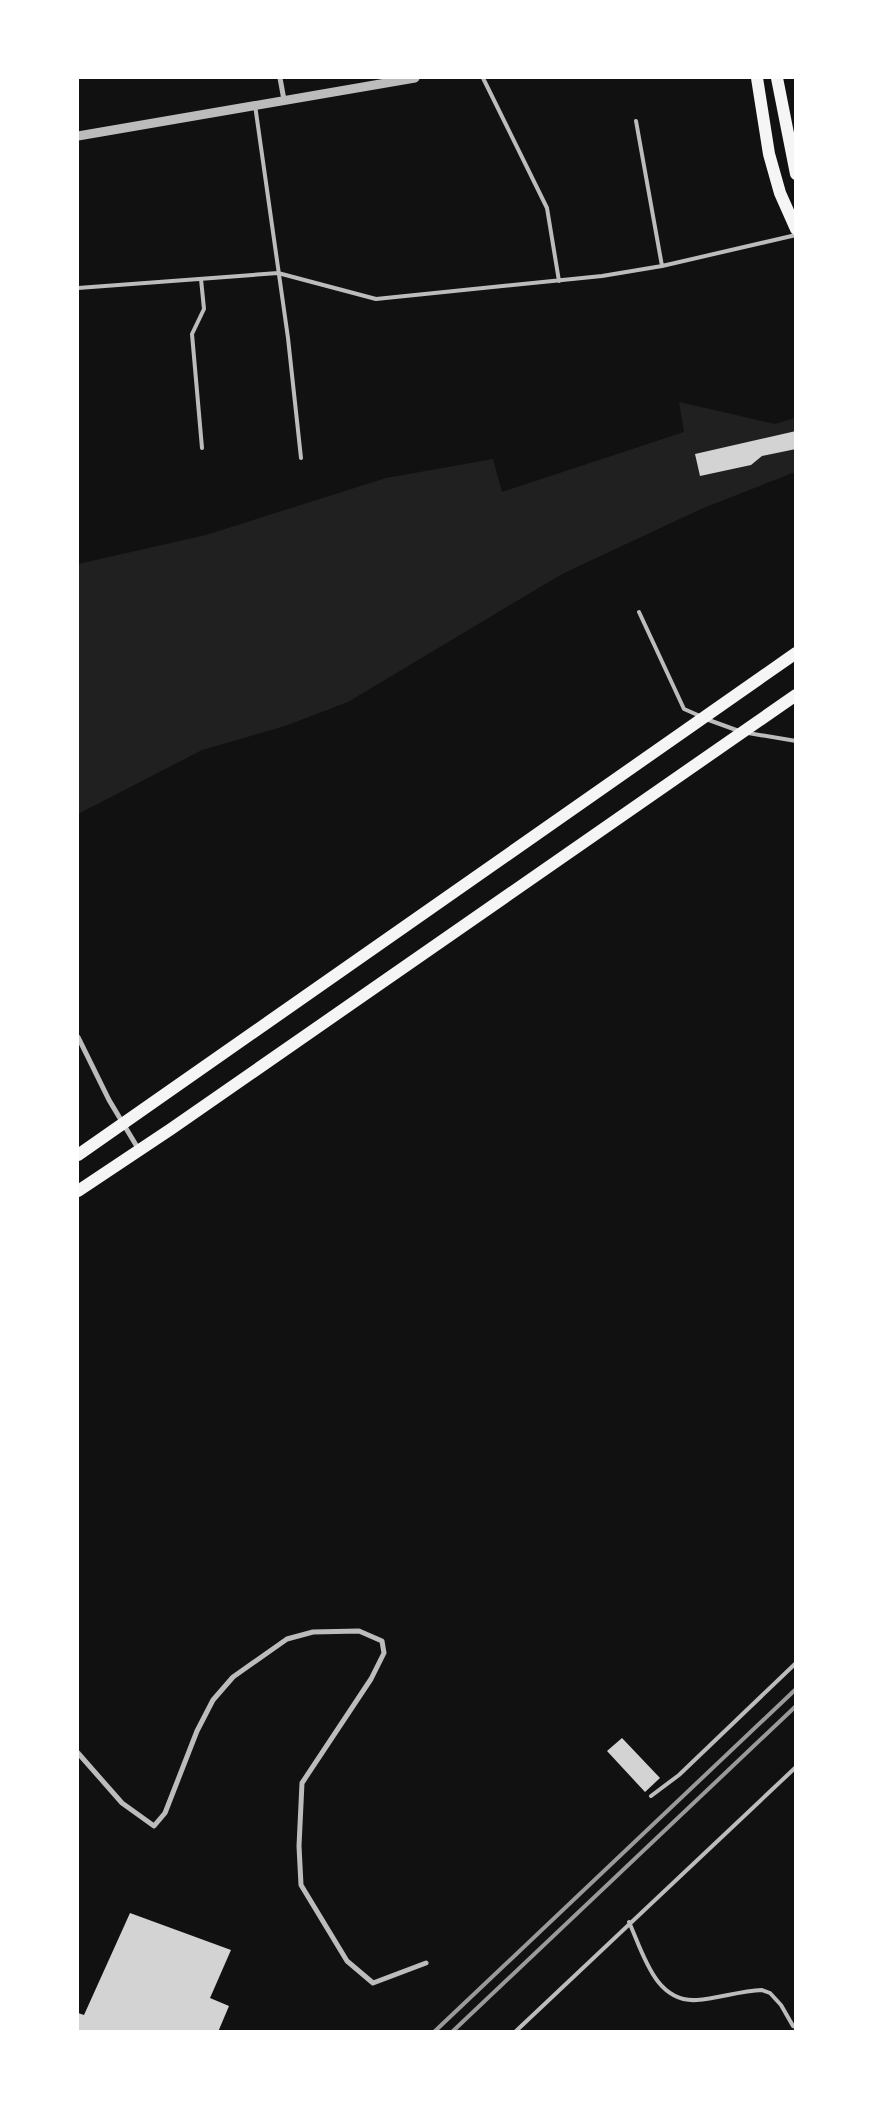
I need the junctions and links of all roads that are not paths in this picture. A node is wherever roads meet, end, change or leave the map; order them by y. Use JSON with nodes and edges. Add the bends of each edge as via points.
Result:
{"nodes":[{"id":1,"x":280,"y":78,"type":"edge"},
{"id":2,"x":415,"y":78,"type":"edge"},
{"id":3,"x":482,"y":78,"type":"edge"},
{"id":4,"x":757,"y":78,"type":"edge"},
{"id":5,"x":777,"y":78,"type":"edge"},
{"id":6,"x":284,"y":100,"type":"junction"},
{"id":7,"x":255,"y":105,"type":"junction"},
{"id":8,"x":636,"y":121,"type":"dead end"},
{"id":9,"x":78,"y":136,"type":"edge"},
{"id":10,"x":796,"y":174,"type":"edge"},
{"id":11,"x":796,"y":229,"type":"edge"},
{"id":12,"x":796,"y":235,"type":"edge"},
{"id":13,"x":662,"y":266,"type":"junction"},
{"id":14,"x":278,"y":273,"type":"junction"},
{"id":15,"x":201,"y":279,"type":"junction"},
{"id":16,"x":559,"y":280,"type":"junction"},
{"id":17,"x":78,"y":288,"type":"edge"},
{"id":18,"x":202,"y":448,"type":"dead end"},
{"id":19,"x":301,"y":458,"type":"dead end"},
{"id":20,"x":639,"y":612,"type":"dead end"},
{"id":21,"x":796,"y":653,"type":"edge"},
{"id":22,"x":796,"y":695,"type":"edge"},
{"id":23,"x":705,"y":718,"type":"junction"},
{"id":24,"x":742,"y":732,"type":"junction"},
{"id":25,"x":796,"y":741,"type":"edge"},
{"id":26,"x":78,"y":1037,"type":"edge"},
{"id":27,"x":122,"y":1124,"type":"junction"},
{"id":28,"x":140,"y":1150,"type":"junction"},
{"id":29,"x":78,"y":1155,"type":"edge"},
{"id":30,"x":78,"y":1190,"type":"edge"},
{"id":31,"x":796,"y":1663,"type":"edge"},
{"id":32,"x":78,"y":1753,"type":"edge"},
{"id":33,"x":796,"y":1768,"type":"edge"},
{"id":34,"x":651,"y":1796,"type":"dead end"},
{"id":35,"x":629,"y":1922,"type":"junction"},
{"id":36,"x":426,"y":1963,"type":"dead end"},
{"id":37,"x":796,"y":2027,"type":"edge"},
{"id":38,"x":515,"y":2032,"type":"edge"}],
"edges":[{"from":1,"to":6,"type":"street"},
{"from":2,"to":6,"type":"street"},
{"from":3,"to":16,"type":"lane","via":[[547,208]]},
{"from":4,"to":11,"type":"main road","via":[[769,154],[780,193]]},
{"from":5,"to":10,"type":"main road"},
{"from":6,"to":7,"type":"street"},
{"from":7,"to":9,"type":"street"},
{"from":7,"to":14,"type":"lane"},
{"from":8,"to":13,"type":"lane"},
{"from":12,"to":13,"type":"lane"},
{"from":13,"to":16,"type":"lane"},
{"from":14,"to":15,"type":"lane"},
{"from":14,"to":16,"type":"lane","via":[[376,299]]},
{"from":14,"to":19,"type":"lane"},
{"from":15,"to":17,"type":"lane"},
{"from":15,"to":18,"type":"lane","via":[[204,309],[192,334]]},
{"from":20,"to":23,"type":"lane","via":[[684,709]]},
{"from":21,"to":23,"type":"main road"},
{"from":22,"to":24,"type":"main road"},
{"from":23,"to":24,"type":"lane"},
{"from":23,"to":27,"type":"main road"},
{"from":24,"to":25,"type":"lane"},
{"from":24,"to":28,"type":"main road"},
{"from":26,"to":27,"type":"street"},
{"from":27,"to":28,"type":"street"},
{"from":27,"to":29,"type":"main road"},
{"from":28,"to":30,"type":"main road"},
{"from":31,"to":34,"type":"lane","via":[[679,1775]]},
{"from":32,"to":36,"type":"street","via":[[122,1803],[154,1826],[165,1813],[197,1731],[213,1700],[233,1677],[288,1639],[314,1632],[359,1631],[382,1642],[384,1653],[371,1679],[302,1783],[301,1885],[347,1961],[373,1983]]},
{"from":33,"to":35,"type":"lane"},
{"from":35,"to":37,"type":"lane","via":[[655,1978],[669,1994],[697,2000],[762,1990],[775,1998]]},
{"from":35,"to":38,"type":"lane"}]}
